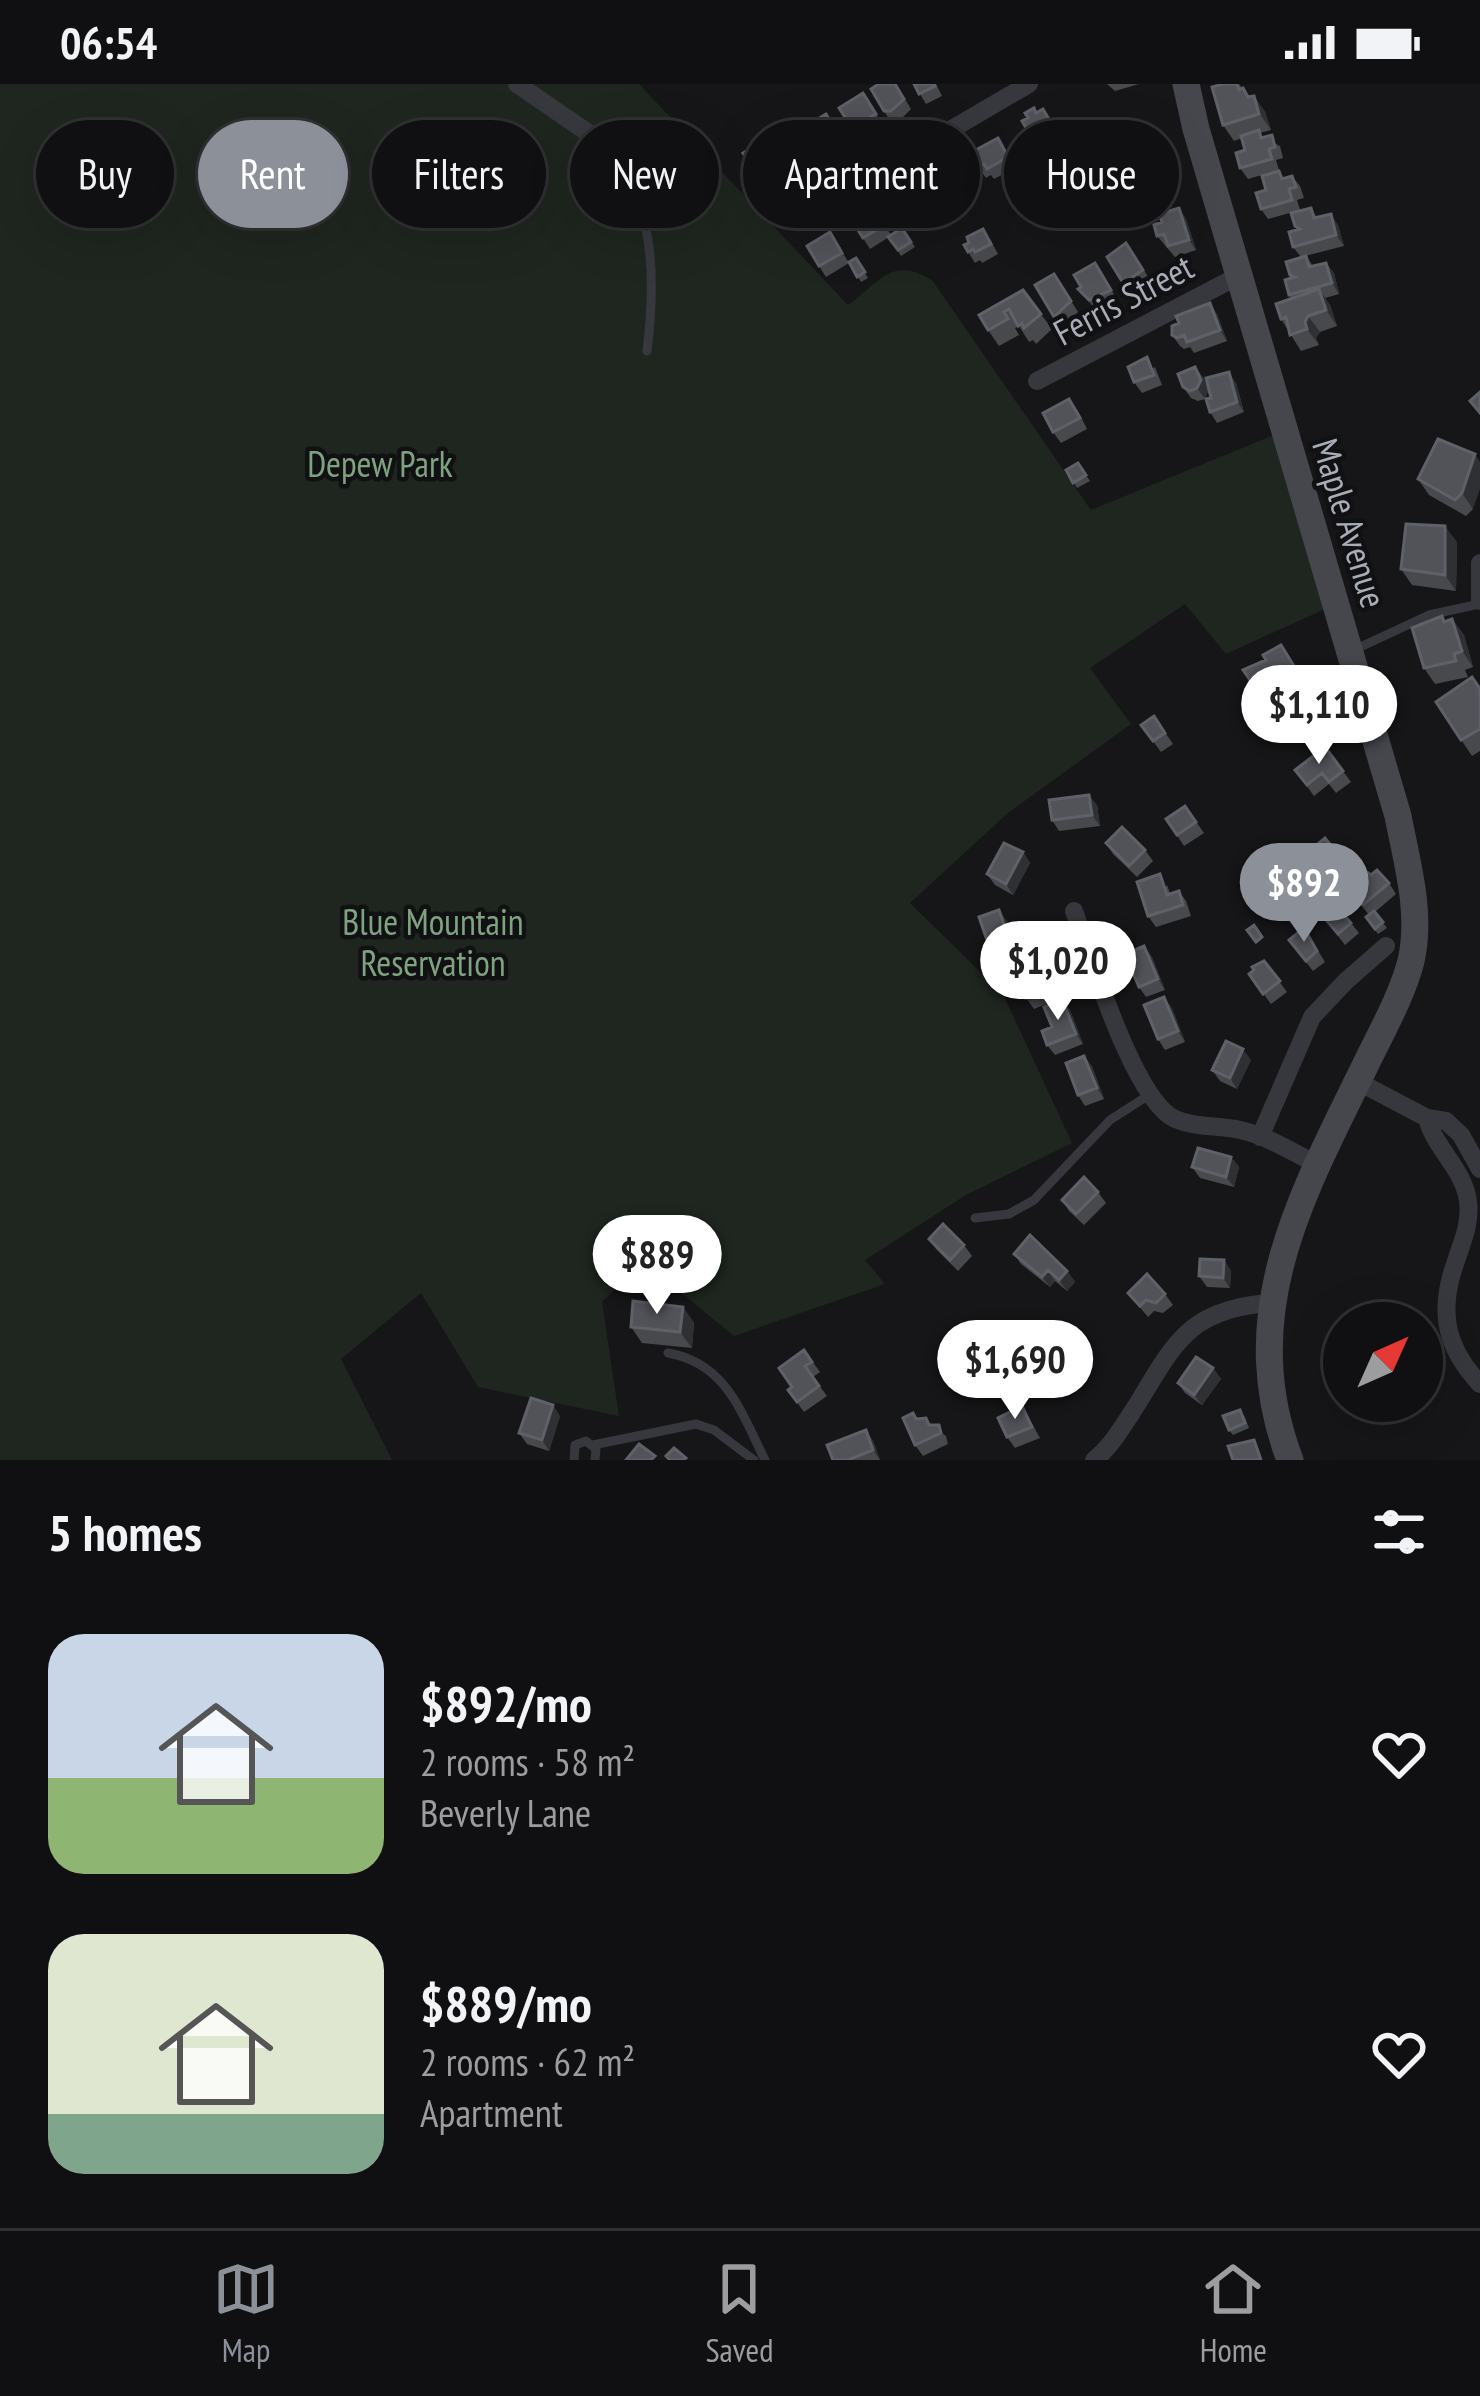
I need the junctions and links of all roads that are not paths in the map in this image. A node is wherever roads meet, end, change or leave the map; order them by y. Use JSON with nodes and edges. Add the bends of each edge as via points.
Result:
{"nodes":[{"id":1,"x":517,"y":84,"type":"edge"},
{"id":2,"x":1029,"y":84,"type":"edge"},
{"id":3,"x":1186,"y":84,"type":"edge"},
{"id":4,"x":570,"y":120,"type":"edge"},
{"id":5,"x":967,"y":120,"type":"edge"},
{"id":6,"x":644,"y":228,"type":"edge"},
{"id":7,"x":1240,"y":275,"type":"junction"},
{"id":8,"x":646,"y":351,"type":"dead end"},
{"id":9,"x":1037,"y":381,"type":"dead end"},
{"id":10,"x":1480,"y":563,"type":"edge"},
{"id":11,"x":1480,"y":602,"type":"edge"},
{"id":12,"x":1351,"y":652,"type":"junction"},
{"id":13,"x":1074,"y":911,"type":"dead end"},
{"id":14,"x":1386,"y":946,"type":"dead end"},
{"id":15,"x":1358,"y":1081,"type":"junction"},
{"id":16,"x":1149,"y":1095,"type":"junction"},
{"id":17,"x":1427,"y":1118,"type":"junction"},
{"id":18,"x":1260,"y":1137,"type":"junction"},
{"id":19,"x":1316,"y":1165,"type":"junction"},
{"id":20,"x":1480,"y":1169,"type":"edge"},
{"id":21,"x":975,"y":1218,"type":"dead end"},
{"id":22,"x":1272,"y":1304,"type":"junction"},
{"id":23,"x":668,"y":1353,"type":"dead end"},
{"id":24,"x":1480,"y":1384,"type":"edge"},
{"id":25,"x":593,"y":1445,"type":"junction"},
{"id":26,"x":574,"y":1460,"type":"edge"},
{"id":27,"x":596,"y":1460,"type":"edge"},
{"id":28,"x":754,"y":1460,"type":"edge"},
{"id":29,"x":765,"y":1460,"type":"edge"},
{"id":30,"x":1094,"y":1460,"type":"edge"},
{"id":31,"x":1290,"y":1460,"type":"edge"}],
"edges":[{"from":1,"to":4,"type":"street"},
{"from":2,"to":5,"type":"street"},
{"from":3,"to":7,"type":"street","name":"Maple Avenue"},
{"from":6,"to":8,"type":"lane","via":[[654,292]]},
{"from":7,"to":9,"type":"street","name":"Ferris Street"},
{"from":7,"to":12,"type":"street","name":"Maple Avenue"},
{"from":10,"to":11,"type":"street"},
{"from":11,"to":12,"type":"lane","via":[[1429,615]]},
{"from":12,"to":15,"type":"street","name":"Maple Avenue","via":[[1398,816],[1415,920],[1398,999]]},
{"from":13,"to":16,"type":"street"},
{"from":14,"to":18,"type":"street","via":[[1312,1017]]},
{"from":15,"to":17,"type":"street"},
{"from":15,"to":19,"type":"street","name":"Maple Avenue"},
{"from":16,"to":18,"type":"street","via":[[1181,1122]]},
{"from":16,"to":21,"type":"lane","via":[[1110,1120],[1020,1210]]},
{"from":17,"to":20,"type":"street","via":[[1461,1135]]},
{"from":17,"to":24,"type":"street","via":[[1467,1193],[1470,1220],[1452,1273],[1448,1336]]},
{"from":18,"to":19,"type":"street"},
{"from":19,"to":22,"type":"street","name":"Maple Avenue","via":[[1285,1240]]},
{"from":22,"to":30,"type":"street","via":[[1214,1314],[1184,1333]]},
{"from":22,"to":31,"type":"street","name":"Maple Avenue","via":[[1270,1380]]},
{"from":23,"to":29,"type":"lane","via":[[706,1365],[722,1380]]},
{"from":25,"to":26,"type":"lane","via":[[575,1445]]},
{"from":25,"to":27,"type":"lane"},
{"from":25,"to":28,"type":"lane","via":[[696,1424]]}]}
